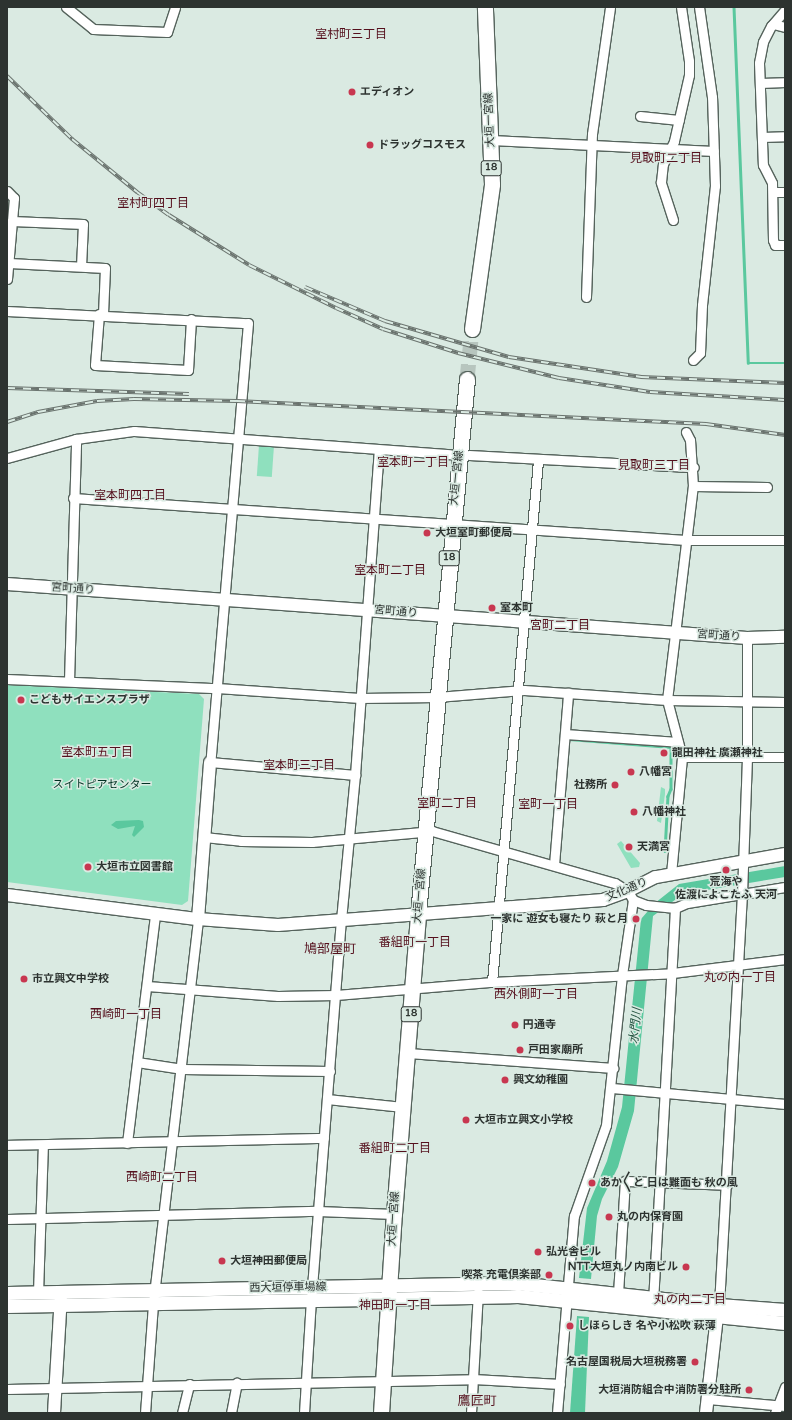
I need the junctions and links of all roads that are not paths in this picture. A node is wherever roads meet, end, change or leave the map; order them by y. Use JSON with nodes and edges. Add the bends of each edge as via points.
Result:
{"nodes":[{"id":1,"x":66,"y":7,"type":"edge"},
{"id":2,"x":175,"y":7,"type":"edge"},
{"id":3,"x":485,"y":7,"type":"edge"},
{"id":4,"x":610,"y":7,"type":"edge"},
{"id":5,"x":681,"y":7,"type":"edge"},
{"id":6,"x":699,"y":7,"type":"edge"},
{"id":7,"x":785,"y":10,"type":"edge"},
{"id":8,"x":773,"y":24,"type":"junction"},
{"id":9,"x":785,"y":27,"type":"edge"},
{"id":10,"x":785,"y":82,"type":"edge"},
{"id":11,"x":760,"y":83,"type":"junction"},
{"id":12,"x":640,"y":116,"type":"dead end"},
{"id":13,"x":679,"y":120,"type":"junction"},
{"id":14,"x":785,"y":136,"type":"edge"},
{"id":15,"x":762,"y":137,"type":"junction"},
{"id":16,"x":491,"y":140,"type":"junction"},
{"id":17,"x":592,"y":144,"type":"junction"},
{"id":18,"x":669,"y":149,"type":"junction"},
{"id":19,"x":714,"y":151,"type":"junction"},
{"id":20,"x":7,"y":191,"type":"edge"},
{"id":21,"x":772,"y":192,"type":"junction"},
{"id":22,"x":785,"y":192,"type":"edge"},
{"id":23,"x":673,"y":220,"type":"dead end"},
{"id":24,"x":12,"y":221,"type":"junction"},
{"id":25,"x":785,"y":245,"type":"edge"},
{"id":26,"x":8,"y":249,"type":"edge"},
{"id":27,"x":9,"y":263,"type":"junction"},
{"id":28,"x":81,"y":266,"type":"junction"},
{"id":29,"x":7,"y":279,"type":"edge"},
{"id":30,"x":586,"y":297,"type":"dead end"},
{"id":31,"x":7,"y":311,"type":"edge"},
{"id":32,"x":101,"y":314,"type":"junction"},
{"id":33,"x":191,"y":319,"type":"junction"},
{"id":34,"x":472,"y":328,"type":"tunnel mouth"},
{"id":35,"x":693,"y":360,"type":"dead end"},
{"id":36,"x":468,"y":380,"type":"tunnel mouth"},
{"id":37,"x":686,"y":432,"type":"dead end"},
{"id":38,"x":76,"y":439,"type":"junction"},
{"id":39,"x":239,"y":439,"type":"junction"},
{"id":40,"x":379,"y":450,"type":"junction"},
{"id":41,"x":450,"y":454,"type":"dead end"},
{"id":42,"x":469,"y":455,"type":"dead end"},
{"id":43,"x":7,"y":458,"type":"edge"},
{"id":44,"x":538,"y":460,"type":"junction"},
{"id":45,"x":694,"y":467,"type":"junction"},
{"id":46,"x":693,"y":486,"type":"junction"},
{"id":47,"x":767,"y":487,"type":"dead end"},
{"id":48,"x":73,"y":498,"type":"junction"},
{"id":49,"x":232,"y":508,"type":"junction"},
{"id":50,"x":374,"y":520,"type":"junction"},
{"id":51,"x":452,"y":525,"type":"junction"},
{"id":52,"x":531,"y":529,"type":"junction"},
{"id":53,"x":686,"y":540,"type":"junction"},
{"id":54,"x":785,"y":540,"type":"edge"},
{"id":55,"x":7,"y":584,"type":"edge"},
{"id":56,"x":71,"y":589,"type":"junction"},
{"id":57,"x":225,"y":600,"type":"junction"},
{"id":58,"x":366,"y":609,"type":"junction"},
{"id":59,"x":445,"y":616,"type":"junction"},
{"id":60,"x":524,"y":621,"type":"junction"},
{"id":61,"x":676,"y":632,"type":"junction"},
{"id":62,"x":785,"y":637,"type":"edge"},
{"id":63,"x":747,"y":638,"type":"junction"},
{"id":64,"x":7,"y":679,"type":"edge"},
{"id":65,"x":69,"y":681,"type":"junction"},
{"id":66,"x":217,"y":688,"type":"junction"},
{"id":67,"x":517,"y":690,"type":"junction"},
{"id":68,"x":568,"y":693,"type":"junction"},
{"id":69,"x":436,"y":697,"type":"junction"},
{"id":70,"x":360,"y":698,"type":"junction"},
{"id":71,"x":667,"y":700,"type":"junction"},
{"id":72,"x":746,"y":701,"type":"junction"},
{"id":73,"x":785,"y":702,"type":"edge"},
{"id":74,"x":565,"y":734,"type":"junction"},
{"id":75,"x":678,"y":742,"type":"junction"},
{"id":76,"x":747,"y":756,"type":"junction"},
{"id":77,"x":682,"y":757,"type":"junction"},
{"id":78,"x":785,"y":757,"type":"edge"},
{"id":79,"x":210,"y":762,"type":"junction"},
{"id":80,"x":355,"y":775,"type":"junction"},
{"id":81,"x":426,"y":833,"type":"junction"},
{"id":82,"x":204,"y":837,"type":"junction"},
{"id":83,"x":348,"y":839,"type":"junction"},
{"id":84,"x":504,"y":851,"type":"junction"},
{"id":85,"x":785,"y":854,"type":"edge"},
{"id":86,"x":554,"y":865,"type":"junction"},
{"id":87,"x":743,"y":866,"type":"junction"},
{"id":88,"x":671,"y":874,"type":"junction"},
{"id":89,"x":785,"y":887,"type":"edge"},
{"id":90,"x":742,"y":890,"type":"junction"},
{"id":91,"x":7,"y":895,"type":"edge"},
{"id":92,"x":631,"y":896,"type":"junction"},
{"id":93,"x":499,"y":908,"type":"junction"},
{"id":94,"x":672,"y":908,"type":"junction"},
{"id":95,"x":155,"y":914,"type":"junction"},
{"id":96,"x":418,"y":914,"type":"junction"},
{"id":97,"x":198,"y":919,"type":"junction"},
{"id":98,"x":340,"y":920,"type":"junction"},
{"id":99,"x":785,"y":959,"type":"edge"},
{"id":100,"x":737,"y":965,"type":"junction"},
{"id":101,"x":673,"y":973,"type":"junction"},
{"id":102,"x":622,"y":975,"type":"junction"},
{"id":103,"x":492,"y":982,"type":"junction"},
{"id":104,"x":147,"y":986,"type":"junction"},
{"id":105,"x":413,"y":990,"type":"junction"},
{"id":106,"x":190,"y":991,"type":"junction"},
{"id":107,"x":336,"y":995,"type":"junction"},
{"id":108,"x":408,"y":1052,"type":"junction"},
{"id":109,"x":137,"y":1062,"type":"junction"},
{"id":110,"x":613,"y":1068,"type":"junction"},
{"id":111,"x":182,"y":1069,"type":"junction"},
{"id":112,"x":330,"y":1071,"type":"junction"},
{"id":113,"x":616,"y":1088,"type":"junction"},
{"id":114,"x":665,"y":1092,"type":"junction"},
{"id":115,"x":730,"y":1099,"type":"junction"},
{"id":116,"x":327,"y":1100,"type":"junction"},
{"id":117,"x":785,"y":1104,"type":"edge"},
{"id":118,"x":403,"y":1107,"type":"junction"},
{"id":119,"x":324,"y":1138,"type":"junction"},
{"id":120,"x":127,"y":1143,"type":"junction"},
{"id":121,"x":173,"y":1143,"type":"junction"},
{"id":122,"x":7,"y":1145,"type":"edge"},
{"id":123,"x":43,"y":1145,"type":"junction"},
{"id":124,"x":660,"y":1182,"type":"junction"},
{"id":125,"x":727,"y":1185,"type":"junction"},
{"id":126,"x":318,"y":1212,"type":"junction"},
{"id":127,"x":394,"y":1214,"type":"junction"},
{"id":128,"x":164,"y":1216,"type":"junction"},
{"id":129,"x":7,"y":1219,"type":"edge"},
{"id":130,"x":39,"y":1219,"type":"junction"},
{"id":131,"x":478,"y":1283,"type":"junction"},
{"id":132,"x":312,"y":1287,"type":"junction"},
{"id":133,"x":389,"y":1292,"type":"junction"},
{"id":134,"x":7,"y":1293,"type":"edge"},
{"id":135,"x":38,"y":1293,"type":"junction"},
{"id":136,"x":618,"y":1294,"type":"junction"},
{"id":137,"x":575,"y":1295,"type":"junction"},
{"id":138,"x":478,"y":1296,"type":"junction"},
{"id":139,"x":154,"y":1297,"type":"junction"},
{"id":140,"x":596,"y":1297,"type":"junction"},
{"id":141,"x":61,"y":1299,"type":"junction"},
{"id":142,"x":310,"y":1300,"type":"junction"},
{"id":143,"x":652,"y":1304,"type":"junction"},
{"id":144,"x":7,"y":1306,"type":"edge"},
{"id":145,"x":785,"y":1310,"type":"edge"},
{"id":146,"x":718,"y":1311,"type":"junction"},
{"id":147,"x":785,"y":1323,"type":"edge"},
{"id":148,"x":473,"y":1378,"type":"junction"},
{"id":149,"x":306,"y":1380,"type":"junction"},
{"id":150,"x":383,"y":1380,"type":"junction"},
{"id":151,"x":237,"y":1383,"type":"junction"},
{"id":152,"x":189,"y":1384,"type":"junction"},
{"id":153,"x":560,"y":1384,"type":"junction"},
{"id":154,"x":147,"y":1385,"type":"junction"},
{"id":155,"x":785,"y":1387,"type":"edge"},
{"id":156,"x":7,"y":1389,"type":"edge"},
{"id":157,"x":56,"y":1389,"type":"junction"},
{"id":158,"x":708,"y":1399,"type":"junction"},
{"id":159,"x":779,"y":1408,"type":"edge"},
{"id":160,"x":54,"y":1413,"type":"edge"},
{"id":161,"x":145,"y":1413,"type":"edge"},
{"id":162,"x":182,"y":1413,"type":"edge"},
{"id":163,"x":231,"y":1413,"type":"edge"},
{"id":164,"x":304,"y":1413,"type":"edge"},
{"id":165,"x":381,"y":1413,"type":"edge"},
{"id":166,"x":471,"y":1413,"type":"edge"},
{"id":167,"x":557,"y":1413,"type":"edge"},
{"id":168,"x":706,"y":1413,"type":"edge"}],
"edges":[{"from":1,"to":2,"type":"street","via":[[93,30],[167,32]]},
{"from":3,"to":16,"type":"main road","name":"大垣一宮線","number":"18"},
{"from":4,"to":17,"type":"street","via":[[596,97]]},
{"from":5,"to":13,"type":"street","via":[[689,61]]},
{"from":6,"to":19,"type":"street","via":[[711,77]]},
{"from":7,"to":8,"type":"street"},
{"from":8,"to":9,"type":"street"},
{"from":8,"to":11,"type":"street","via":[[763,42],[759,63]]},
{"from":10,"to":11,"type":"street"},
{"from":11,"to":15,"type":"street"},
{"from":12,"to":13,"type":"street"},
{"from":13,"to":18,"type":"street","via":[[674,141]]},
{"from":14,"to":15,"type":"street"},
{"from":15,"to":21,"type":"street","via":[[763,165],[772,183]]},
{"from":16,"to":17,"type":"street"},
{"from":16,"to":34,"type":"main road","name":"大垣一宮線","number":"18","via":[[492,184]]},
{"from":17,"to":18,"type":"street"},
{"from":17,"to":30,"type":"street"},
{"from":18,"to":19,"type":"street"},
{"from":18,"to":23,"type":"street","via":[[661,182]]},
{"from":19,"to":35,"type":"street","via":[[714,186],[702,305],[700,353]]},
{"from":20,"to":24,"type":"street","via":[[14,198]]},
{"from":21,"to":22,"type":"street"},
{"from":21,"to":25,"type":"street","via":[[773,240],[775,245]]},
{"from":24,"to":26,"type":"street"},
{"from":24,"to":28,"type":"street","via":[[83,224]]},
{"from":26,"to":27,"type":"street"},
{"from":27,"to":28,"type":"street"},
{"from":27,"to":29,"type":"street"},
{"from":28,"to":32,"type":"street","via":[[105,268]]},
{"from":31,"to":32,"type":"street"},
{"from":32,"to":33,"type":"street"},
{"from":32,"to":33,"type":"street","via":[[95,365],[188,370]]},
{"from":33,"to":39,"type":"street","via":[[248,323]]},
{"from":36,"to":51,"type":"main road","name":"大垣一宮線","number":"18"},
{"from":37,"to":45,"type":"street","via":[[690,440]]},
{"from":38,"to":39,"type":"street","via":[[134,431]]},
{"from":38,"to":43,"type":"street"},
{"from":38,"to":48,"type":"street"},
{"from":39,"to":40,"type":"street"},
{"from":39,"to":49,"type":"street"},
{"from":40,"to":41,"type":"street"},
{"from":40,"to":50,"type":"street"},
{"from":42,"to":44,"type":"street"},
{"from":44,"to":45,"type":"street"},
{"from":44,"to":52,"type":"street"},
{"from":45,"to":46,"type":"street"},
{"from":46,"to":47,"type":"street"},
{"from":46,"to":53,"type":"street"},
{"from":48,"to":49,"type":"street"},
{"from":48,"to":56,"type":"street"},
{"from":49,"to":50,"type":"street"},
{"from":49,"to":57,"type":"street"},
{"from":50,"to":51,"type":"street"},
{"from":50,"to":58,"type":"street"},
{"from":51,"to":52,"type":"street"},
{"from":51,"to":59,"type":"main road","name":"大垣一宮線","number":"18"},
{"from":52,"to":53,"type":"street"},
{"from":52,"to":60,"type":"street"},
{"from":53,"to":54,"type":"street"},
{"from":53,"to":61,"type":"street"},
{"from":55,"to":56,"type":"street","name":"宮町通り"},
{"from":56,"to":57,"type":"street","name":"宮町通り"},
{"from":56,"to":65,"type":"street"},
{"from":57,"to":58,"type":"street","name":"宮町通り"},
{"from":57,"to":66,"type":"street"},
{"from":58,"to":59,"type":"street","name":"宮町通り"},
{"from":58,"to":70,"type":"street"},
{"from":59,"to":60,"type":"street","name":"宮町通り"},
{"from":59,"to":69,"type":"main road","name":"大垣一宮線","number":"18"},
{"from":60,"to":61,"type":"street","name":"宮町通り"},
{"from":60,"to":67,"type":"street"},
{"from":61,"to":63,"type":"street","name":"宮町通り"},
{"from":61,"to":71,"type":"street"},
{"from":62,"to":63,"type":"street","name":"宮町通り"},
{"from":63,"to":72,"type":"street"},
{"from":64,"to":65,"type":"street"},
{"from":65,"to":66,"type":"street"},
{"from":66,"to":70,"type":"street"},
{"from":66,"to":79,"type":"street"},
{"from":67,"to":68,"type":"street"},
{"from":67,"to":69,"type":"street"},
{"from":67,"to":84,"type":"street"},
{"from":68,"to":71,"type":"street"},
{"from":68,"to":74,"type":"street"},
{"from":69,"to":70,"type":"street"},
{"from":69,"to":81,"type":"main road","name":"大垣一宮線","number":"18"},
{"from":70,"to":80,"type":"street"},
{"from":71,"to":72,"type":"street"},
{"from":71,"to":75,"type":"street"},
{"from":72,"to":73,"type":"street"},
{"from":72,"to":76,"type":"street"},
{"from":74,"to":75,"type":"street"},
{"from":74,"to":86,"type":"street"},
{"from":75,"to":77,"type":"street"},
{"from":76,"to":77,"type":"street"},
{"from":76,"to":78,"type":"street"},
{"from":76,"to":87,"type":"street"},
{"from":77,"to":88,"type":"street"},
{"from":79,"to":80,"type":"street"},
{"from":79,"to":82,"type":"street"},
{"from":80,"to":83,"type":"street"},
{"from":81,"to":83,"type":"street"},
{"from":81,"to":84,"type":"street","via":[[432,831]]},
{"from":81,"to":96,"type":"main road","name":"大垣一宮線","number":"18"},
{"from":82,"to":83,"type":"street","via":[[288,841]]},
{"from":82,"to":97,"type":"street"},
{"from":83,"to":98,"type":"street"},
{"from":84,"to":86,"type":"street"},
{"from":84,"to":93,"type":"street"},
{"from":85,"to":87,"type":"street","name":"文化通り"},
{"from":86,"to":92,"type":"street","via":[[615,883]]},
{"from":87,"to":88,"type":"street","name":"文化通り"},
{"from":87,"to":90,"type":"street"},
{"from":88,"to":92,"type":"street","name":"文化通り","via":[[656,877]]},
{"from":89,"to":90,"type":"street"},
{"from":90,"to":94,"type":"street"},
{"from":90,"to":100,"type":"street"},
{"from":91,"to":95,"type":"street","name":"文化通り"},
{"from":92,"to":93,"type":"street","name":"文化通り"},
{"from":92,"to":94,"type":"street","via":[[646,905]]},
{"from":92,"to":102,"type":"street"},
{"from":93,"to":96,"type":"street","name":"文化通り"},
{"from":93,"to":103,"type":"street"},
{"from":94,"to":101,"type":"street"},
{"from":95,"to":97,"type":"street","name":"文化通り"},
{"from":95,"to":104,"type":"street"},
{"from":96,"to":98,"type":"street","name":"文化通り"},
{"from":96,"to":105,"type":"main road","name":"大垣一宮線","number":"18"},
{"from":97,"to":98,"type":"street","name":"文化通り","via":[[278,925]]},
{"from":97,"to":106,"type":"street"},
{"from":98,"to":107,"type":"street"},
{"from":99,"to":100,"type":"street"},
{"from":100,"to":101,"type":"street"},
{"from":100,"to":115,"type":"street"},
{"from":101,"to":102,"type":"street"},
{"from":101,"to":114,"type":"street"},
{"from":102,"to":103,"type":"street"},
{"from":102,"to":110,"type":"street"},
{"from":103,"to":105,"type":"street"},
{"from":104,"to":106,"type":"street"},
{"from":104,"to":109,"type":"street"},
{"from":105,"to":107,"type":"street"},
{"from":105,"to":108,"type":"main road","name":"大垣一宮線","number":"18"},
{"from":106,"to":107,"type":"street","via":[[278,996]]},
{"from":106,"to":111,"type":"street"},
{"from":107,"to":112,"type":"street"},
{"from":108,"to":110,"type":"street"},
{"from":108,"to":118,"type":"main road","name":"大垣一宮線","number":"18"},
{"from":109,"to":111,"type":"street"},
{"from":109,"to":120,"type":"street"},
{"from":110,"to":113,"type":"street"},
{"from":111,"to":112,"type":"street"},
{"from":111,"to":121,"type":"street"},
{"from":112,"to":116,"type":"street"},
{"from":113,"to":114,"type":"street"},
{"from":113,"to":137,"type":"street","via":[[606,1125],[574,1216]]},
{"from":114,"to":115,"type":"street"},
{"from":114,"to":124,"type":"street"},
{"from":115,"to":117,"type":"street"},
{"from":115,"to":125,"type":"street"},
{"from":116,"to":118,"type":"street"},
{"from":116,"to":119,"type":"street"},
{"from":118,"to":127,"type":"main road","name":"大垣一宮線","number":"18"},
{"from":119,"to":121,"type":"street"},
{"from":119,"to":126,"type":"street"},
{"from":120,"to":121,"type":"street"},
{"from":120,"to":123,"type":"street"},
{"from":121,"to":128,"type":"street"},
{"from":122,"to":123,"type":"street"},
{"from":123,"to":130,"type":"street"},
{"from":124,"to":125,"type":"street"},
{"from":124,"to":136,"type":"street","via":[[625,1181]]},
{"from":124,"to":143,"type":"street"},
{"from":125,"to":146,"type":"street"},
{"from":126,"to":127,"type":"street"},
{"from":126,"to":128,"type":"street"},
{"from":126,"to":132,"type":"street"},
{"from":127,"to":133,"type":"main road","name":"大垣一宮線","number":"18"},
{"from":128,"to":130,"type":"street"},
{"from":128,"to":139,"type":"street"},
{"from":129,"to":130,"type":"street"},
{"from":130,"to":135,"type":"street"},
{"from":131,"to":133,"type":"main road","name":"西大垣停車場線"},
{"from":131,"to":137,"type":"main road","name":"西大垣停車場線","via":[[516,1283]]},
{"from":131,"to":138,"type":"street"},
{"from":132,"to":133,"type":"main road","name":"西大垣停車場線"},
{"from":132,"to":139,"type":"main road","name":"西大垣停車場線"},
{"from":132,"to":142,"type":"street"},
{"from":133,"to":138,"type":"main road","name":"西大垣停車場線"},
{"from":133,"to":142,"type":"main road","name":"西大垣停車場線"},
{"from":133,"to":150,"type":"main road","name":"大垣一宮線","number":"18"},
{"from":134,"to":135,"type":"main road","name":"西大垣停車場線"},
{"from":135,"to":141,"type":"main road","name":"西大垣停車場線"},
{"from":136,"to":140,"type":"main road"},
{"from":136,"to":143,"type":"main road"},
{"from":137,"to":138,"type":"main road","name":"西大垣停車場線"},
{"from":137,"to":140,"type":"main road"},
{"from":137,"to":153,"type":"street"},
{"from":138,"to":148,"type":"street"},
{"from":139,"to":141,"type":"main road","name":"西大垣停車場線"},
{"from":139,"to":142,"type":"main road","name":"西大垣停車場線"},
{"from":139,"to":154,"type":"street"},
{"from":140,"to":143,"type":"main road"},
{"from":141,"to":144,"type":"main road","name":"西大垣停車場線"},
{"from":141,"to":157,"type":"street"},
{"from":142,"to":149,"type":"street"},
{"from":143,"to":146,"type":"main road"},
{"from":145,"to":146,"type":"main road"},
{"from":146,"to":147,"type":"main road"},
{"from":146,"to":158,"type":"street"},
{"from":148,"to":150,"type":"street"},
{"from":148,"to":153,"type":"street"},
{"from":148,"to":166,"type":"street"},
{"from":149,"to":150,"type":"street"},
{"from":149,"to":151,"type":"street"},
{"from":149,"to":164,"type":"street"},
{"from":150,"to":165,"type":"main road","name":"大垣一宮線","number":"18"},
{"from":151,"to":152,"type":"street"},
{"from":151,"to":163,"type":"street"},
{"from":152,"to":154,"type":"street"},
{"from":152,"to":162,"type":"street"},
{"from":153,"to":167,"type":"street"},
{"from":154,"to":157,"type":"street"},
{"from":154,"to":161,"type":"street"},
{"from":155,"to":159,"type":"street"},
{"from":156,"to":157,"type":"street"},
{"from":157,"to":160,"type":"street"},
{"from":158,"to":159,"type":"street"},
{"from":158,"to":168,"type":"street"}]}
